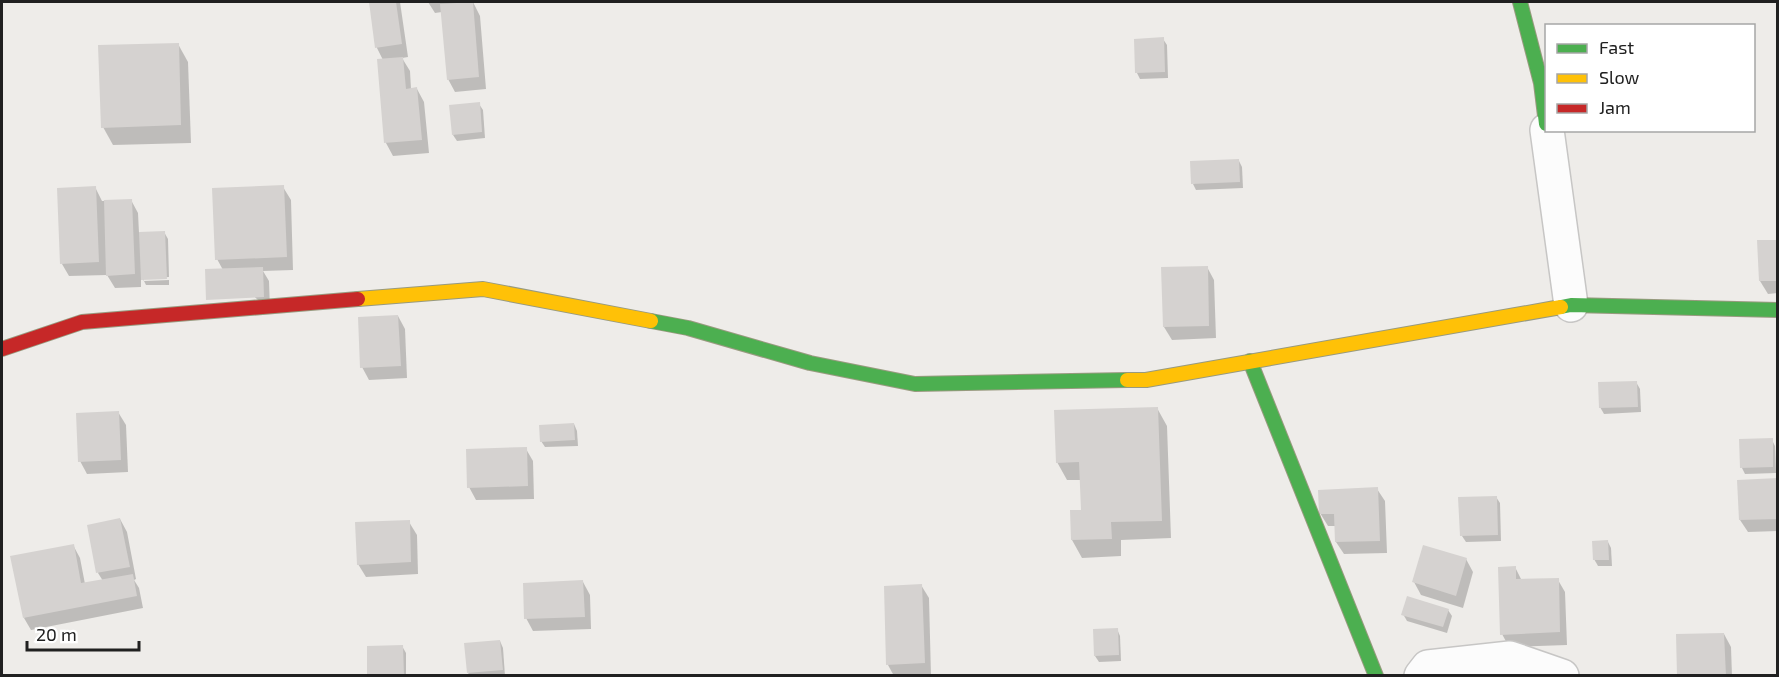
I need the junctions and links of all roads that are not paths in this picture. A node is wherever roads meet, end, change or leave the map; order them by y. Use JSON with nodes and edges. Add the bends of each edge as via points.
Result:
{"nodes":[{"id":1,"x":1520,"y":2,"type":"edge"},
{"id":2,"x":1545,"y":116,"type":"edge"},
{"id":3,"x":1547,"y":132,"type":"edge"},
{"id":4,"x":1571,"y":305,"type":"junction"},
{"id":5,"x":1778,"y":310,"type":"edge"},
{"id":6,"x":2,"y":349,"type":"edge"},
{"id":7,"x":1250,"y":361,"type":"junction"},
{"id":8,"x":1376,"y":675,"type":"edge"},
{"id":9,"x":1421,"y":675,"type":"edge"},
{"id":10,"x":1562,"y":675,"type":"edge"}],
"edges":[{"from":1,"to":2,"type":"street","via":[[1541,83]]},
{"from":3,"to":4,"type":"street"},
{"from":4,"to":5,"type":"street"},
{"from":4,"to":7,"type":"street"},
{"from":6,"to":7,"type":"street","via":[[82,322],[483,290],[688,328],[810,363],[915,384],[1146,380]]},
{"from":7,"to":8,"type":"street"},
{"from":9,"to":10,"type":"street","via":[[1428,667],[1510,658]]}]}
